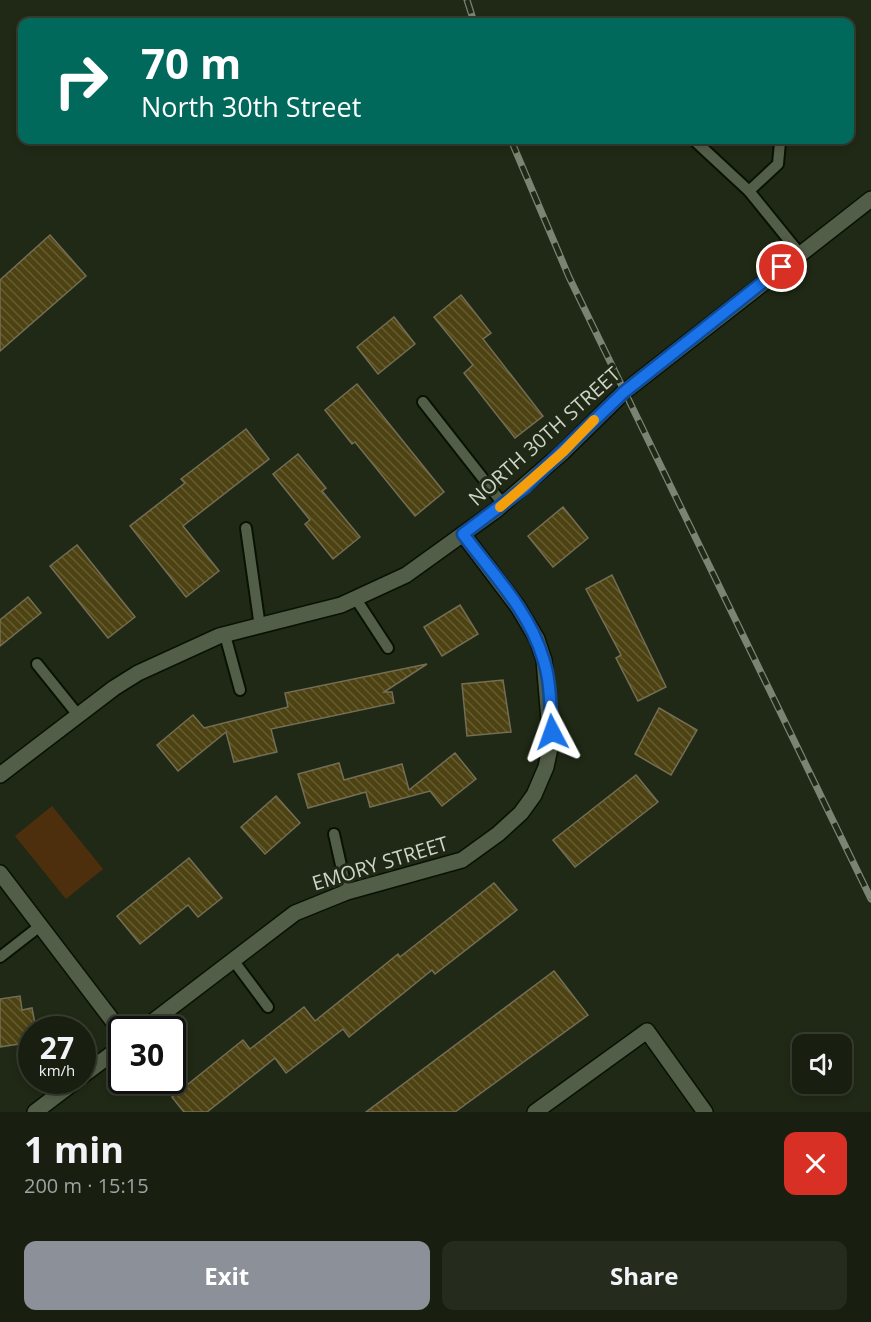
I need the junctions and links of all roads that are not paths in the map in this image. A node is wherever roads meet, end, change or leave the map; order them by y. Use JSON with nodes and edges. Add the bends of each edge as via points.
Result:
{"nodes":[{"id":1,"x":698,"y":144,"type":"edge"},
{"id":2,"x":780,"y":144,"type":"edge"},
{"id":3,"x":749,"y":191,"type":"junction"},
{"id":4,"x":871,"y":199,"type":"edge"},
{"id":5,"x":800,"y":254,"type":"junction"},
{"id":6,"x":423,"y":402,"type":"dead end"},
{"id":7,"x":503,"y":504,"type":"junction"},
{"id":8,"x":246,"y":528,"type":"dead end"},
{"id":9,"x":463,"y":534,"type":"junction"},
{"id":10,"x":356,"y":599,"type":"junction"},
{"id":11,"x":260,"y":627,"type":"junction"},
{"id":12,"x":225,"y":635,"type":"junction"},
{"id":13,"x":388,"y":648,"type":"dead end"},
{"id":14,"x":37,"y":664,"type":"dead end"},
{"id":15,"x":240,"y":690,"type":"dead end"},
{"id":16,"x":78,"y":715,"type":"junction"},
{"id":17,"x":0,"y":775,"type":"edge"},
{"id":18,"x":334,"y":834,"type":"dead end"},
{"id":19,"x":0,"y":873,"type":"edge"},
{"id":20,"x":347,"y":892,"type":"junction"},
{"id":21,"x":40,"y":926,"type":"junction"},
{"id":22,"x":0,"y":957,"type":"edge"},
{"id":23,"x":233,"y":960,"type":"junction"},
{"id":24,"x":268,"y":1007,"type":"dead end"},
{"id":25,"x":109,"y":1016,"type":"edge"},
{"id":26,"x":160,"y":1016,"type":"edge"},
{"id":27,"x":59,"y":1094,"type":"edge"},
{"id":28,"x":35,"y":1112,"type":"edge"},
{"id":29,"x":535,"y":1112,"type":"edge"},
{"id":30,"x":705,"y":1112,"type":"edge"}],
"edges":[{"from":1,"to":3,"type":"lane"},
{"from":2,"to":3,"type":"lane","via":[[778,164]]},
{"from":3,"to":5,"type":"lane"},
{"from":4,"to":5,"type":"street","name":"NORTH 30TH STREET"},
{"from":5,"to":7,"type":"street","name":"NORTH 30TH STREET","via":[[624,392]]},
{"from":6,"to":7,"type":"lane"},
{"from":7,"to":9,"type":"street","name":"NORTH 30TH STREET"},
{"from":8,"to":11,"type":"lane"},
{"from":9,"to":10,"type":"street","name":"NORTH 30TH STREET","via":[[406,574]]},
{"from":9,"to":20,"type":"street","name":"EMORY STREET","via":[[537,639],[544,660],[552,732],[546,767],[521,813],[477,851],[448,866]]},
{"from":10,"to":11,"type":"street","name":"NORTH 30TH STREET"},
{"from":10,"to":13,"type":"lane"},
{"from":11,"to":12,"type":"street","name":"NORTH 30TH STREET"},
{"from":12,"to":15,"type":"lane"},
{"from":12,"to":16,"type":"street","name":"NORTH 30TH STREET","via":[[138,673]]},
{"from":14,"to":16,"type":"lane"},
{"from":16,"to":17,"type":"street","name":"NORTH 30TH STREET"},
{"from":18,"to":20,"type":"lane"},
{"from":19,"to":21,"type":"street"},
{"from":20,"to":23,"type":"street","name":"EMORY STREET","via":[[295,913]]},
{"from":21,"to":22,"type":"lane"},
{"from":21,"to":25,"type":"street"},
{"from":23,"to":24,"type":"lane"},
{"from":23,"to":26,"type":"street","name":"EMORY STREET"},
{"from":27,"to":28,"type":"street"},
{"from":29,"to":30,"type":"street","via":[[647,1031]]}]}
